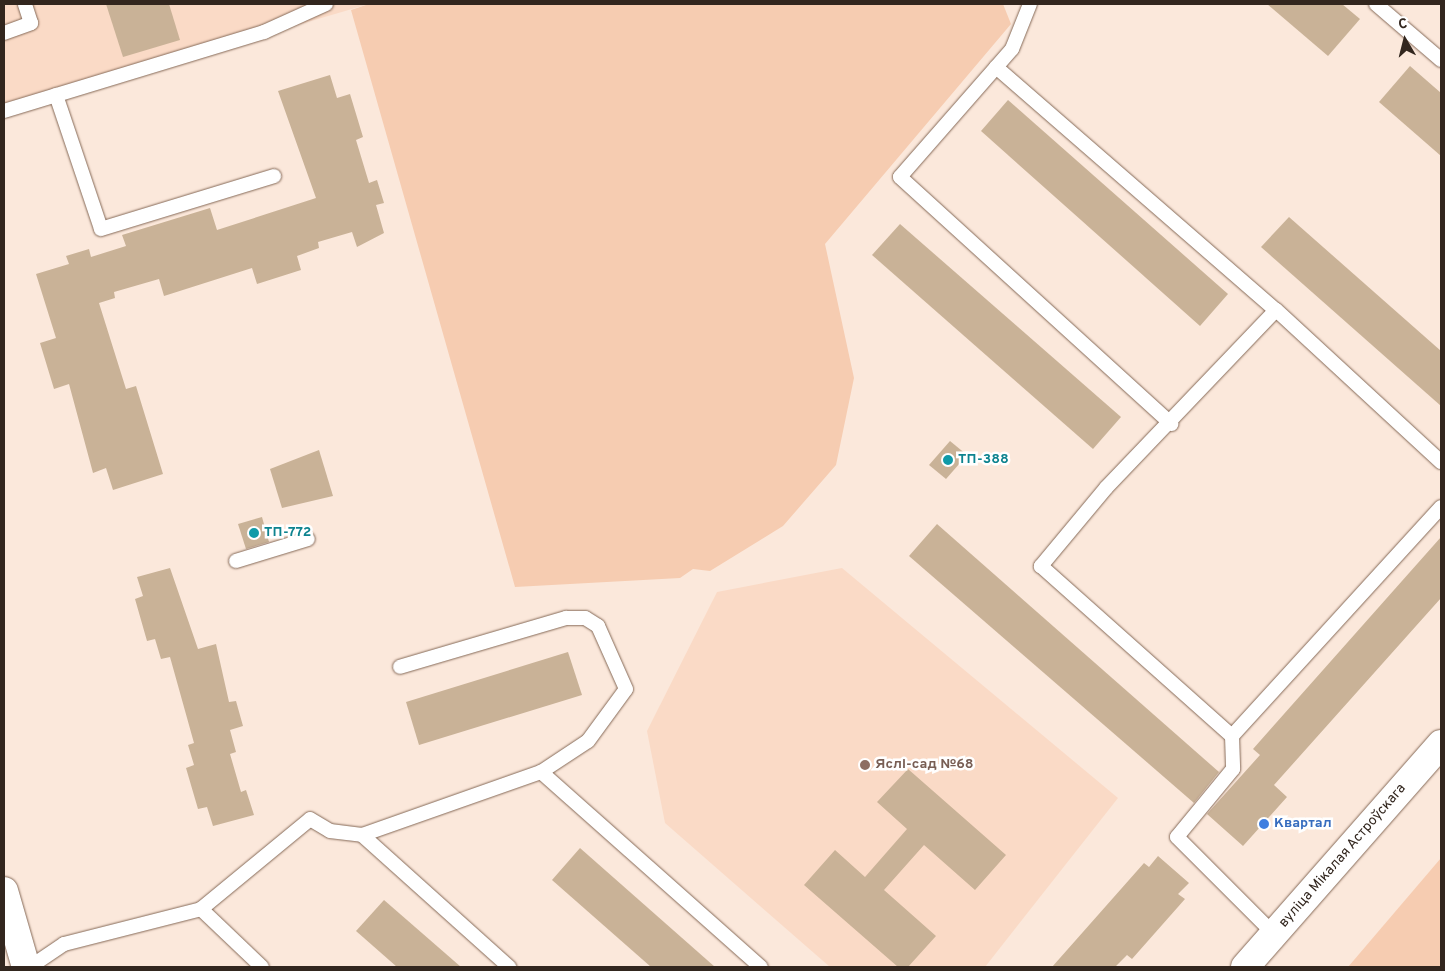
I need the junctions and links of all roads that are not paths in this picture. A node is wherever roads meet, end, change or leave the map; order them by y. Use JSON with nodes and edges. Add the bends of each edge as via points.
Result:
{"nodes":[{"id":1,"x":25,"y":4,"type":"edge"},
{"id":2,"x":326,"y":4,"type":"edge"},
{"id":3,"x":1030,"y":4,"type":"edge"},
{"id":4,"x":1376,"y":4,"type":"edge"},
{"id":5,"x":4,"y":33,"type":"edge"},
{"id":6,"x":1441,"y":60,"type":"edge"},
{"id":7,"x":996,"y":67,"type":"junction"},
{"id":8,"x":56,"y":95,"type":"junction"},
{"id":9,"x":4,"y":111,"type":"edge"},
{"id":10,"x":274,"y":176,"type":"dead end"},
{"id":11,"x":1276,"y":310,"type":"junction"},
{"id":12,"x":1171,"y":424,"type":"junction"},
{"id":13,"x":1441,"y":462,"type":"edge"},
{"id":14,"x":1441,"y":507,"type":"edge"},
{"id":15,"x":308,"y":539,"type":"dead end"},
{"id":16,"x":236,"y":561,"type":"dead end"},
{"id":17,"x":400,"y":667,"type":"dead end"},
{"id":18,"x":1232,"y":736,"type":"junction"},
{"id":19,"x":1441,"y":744,"type":"edge"},
{"id":20,"x":541,"y":772,"type":"junction"},
{"id":21,"x":362,"y":835,"type":"junction"},
{"id":22,"x":4,"y":891,"type":"edge"},
{"id":23,"x":201,"y":909,"type":"junction"},
{"id":24,"x":1274,"y":934,"type":"junction"},
{"id":25,"x":26,"y":967,"type":"edge"},
{"id":26,"x":30,"y":967,"type":"edge"},
{"id":27,"x":262,"y":967,"type":"edge"},
{"id":28,"x":509,"y":967,"type":"edge"},
{"id":29,"x":761,"y":967,"type":"edge"},
{"id":30,"x":1245,"y":967,"type":"edge"}],
"edges":[{"from":1,"to":5,"type":"lane","via":[[31,24]]},
{"from":2,"to":8,"type":"lane","via":[[264,32]]},
{"from":3,"to":7,"type":"lane","via":[[1012,49]]},
{"from":4,"to":6,"type":"lane"},
{"from":7,"to":11,"type":"lane"},
{"from":7,"to":12,"type":"lane","via":[[900,177]]},
{"from":8,"to":9,"type":"lane"},
{"from":8,"to":10,"type":"lane","via":[[101,229]]},
{"from":11,"to":12,"type":"lane"},
{"from":11,"to":13,"type":"lane"},
{"from":12,"to":18,"type":"lane","via":[[1106,488],[1041,566]]},
{"from":14,"to":18,"type":"lane"},
{"from":15,"to":16,"type":"lane"},
{"from":17,"to":20,"type":"lane","via":[[566,618],[585,618],[598,626],[626,688],[588,741]]},
{"from":18,"to":24,"type":"lane","via":[[1233,769],[1178,837]]},
{"from":19,"to":24,"type":"main road","name":"вуліца Мікалая Астроўскага"},
{"from":20,"to":21,"type":"lane"},
{"from":20,"to":29,"type":"lane"},
{"from":21,"to":23,"type":"lane","via":[[330,831],[310,819]]},
{"from":21,"to":28,"type":"lane"},
{"from":22,"to":25,"type":"main road"},
{"from":23,"to":26,"type":"lane","via":[[64,944]]},
{"from":23,"to":27,"type":"lane"},
{"from":24,"to":30,"type":"main road","name":"вуліца Мікалая Астроўскага"}]}
